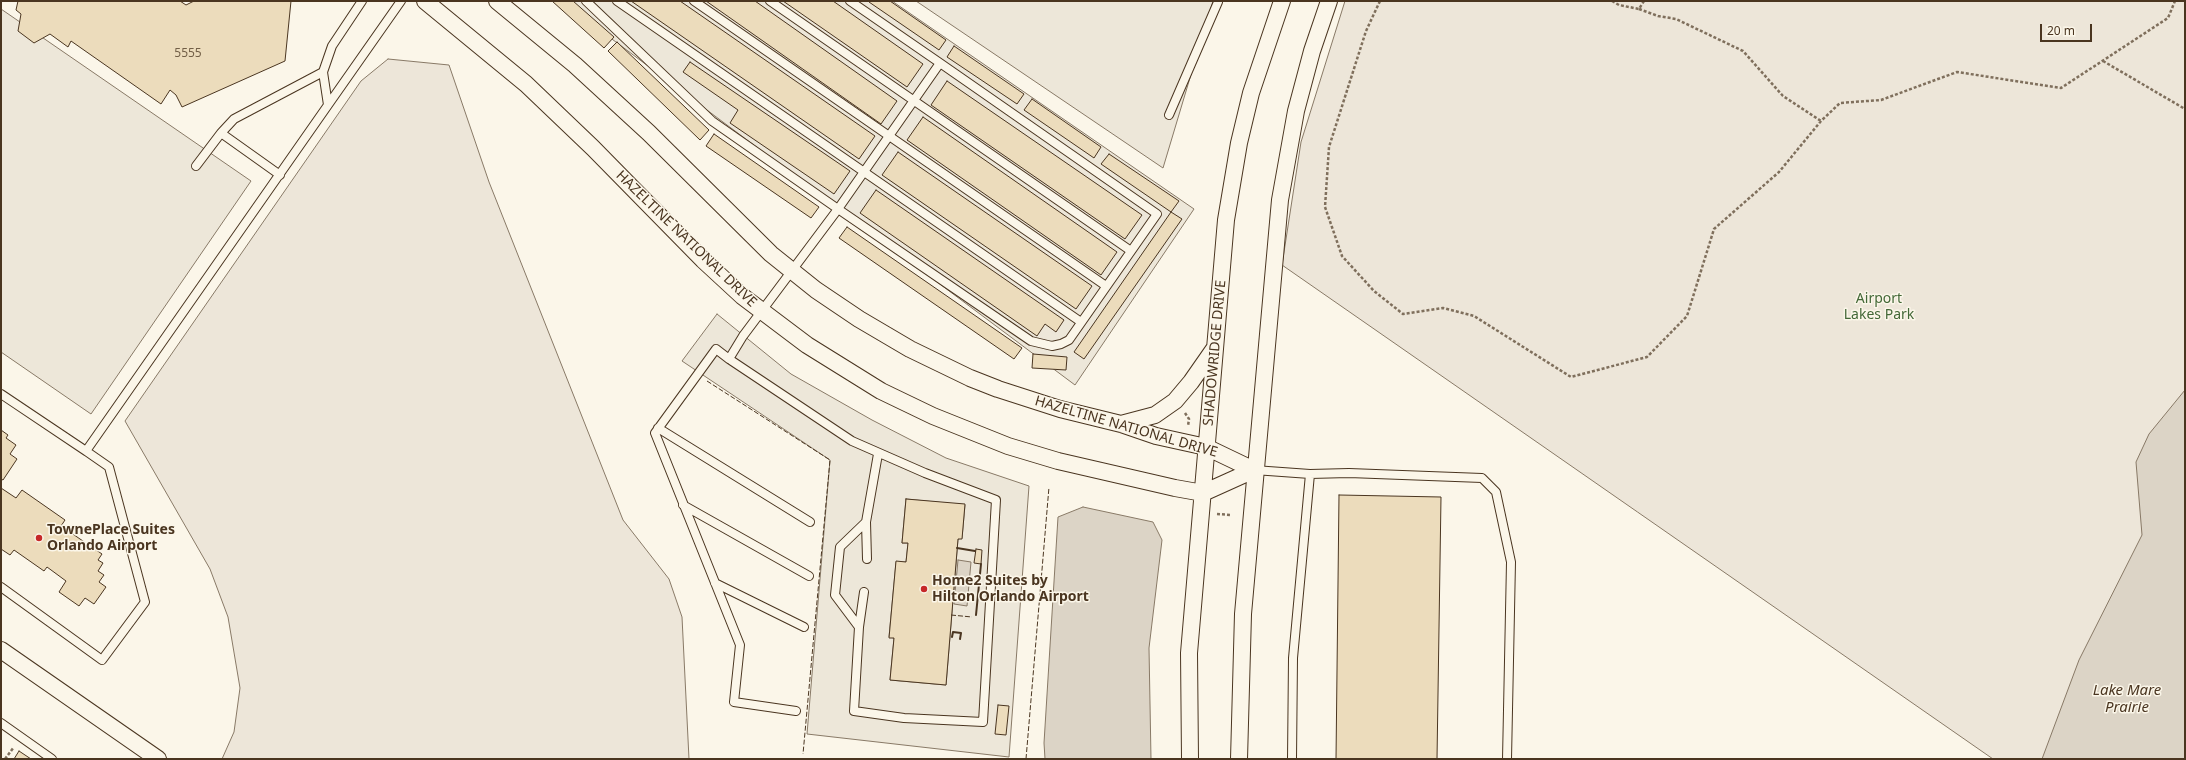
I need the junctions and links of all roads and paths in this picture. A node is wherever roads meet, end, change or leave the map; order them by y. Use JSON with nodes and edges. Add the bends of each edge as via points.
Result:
{"nodes":[{"id":1,"x":362,"y":1,"type":"edge"},
{"id":2,"x":401,"y":1,"type":"edge"},
{"id":3,"x":426,"y":1,"type":"edge"},
{"id":4,"x":496,"y":1,"type":"edge"},
{"id":5,"x":586,"y":1,"type":"edge"},
{"id":6,"x":617,"y":1,"type":"edge"},
{"id":7,"x":694,"y":1,"type":"edge"},
{"id":8,"x":770,"y":1,"type":"edge"},
{"id":9,"x":850,"y":1,"type":"edge"},
{"id":10,"x":1282,"y":1,"type":"edge"},
{"id":11,"x":1329,"y":1,"type":"edge"},
{"id":12,"x":1380,"y":1,"type":"edge"},
{"id":13,"x":1612,"y":1,"type":"edge"},
{"id":14,"x":1644,"y":1,"type":"edge"},
{"id":15,"x":2175,"y":1,"type":"edge"},
{"id":16,"x":1218,"y":2,"type":"edge"},
{"id":17,"x":1638,"y":9,"type":"junction"},
{"id":18,"x":2103,"y":61,"type":"junction"},
{"id":19,"x":940,"y":63,"type":"junction"},
{"id":20,"x":323,"y":72,"type":"junction"},
{"id":21,"x":914,"y":101,"type":"junction"},
{"id":22,"x":328,"y":105,"type":"junction"},
{"id":23,"x":2185,"y":109,"type":"edge"},
{"id":24,"x":1169,"y":115,"type":"dead end"},
{"id":25,"x":1821,"y":121,"type":"junction"},
{"id":26,"x":221,"y":133,"type":"junction"},
{"id":27,"x":890,"y":136,"type":"junction"},
{"id":28,"x":196,"y":166,"type":"dead end"},
{"id":29,"x":864,"y":172,"type":"junction"},
{"id":30,"x":280,"y":175,"type":"junction"},
{"id":31,"x":838,"y":209,"type":"junction"},
{"id":32,"x":1131,"y":251,"type":"junction"},
{"id":33,"x":791,"y":271,"type":"junction"},
{"id":34,"x":1106,"y":286,"type":"junction"},
{"id":35,"x":761,"y":312,"type":"junction"},
{"id":36,"x":1081,"y":322,"type":"junction"},
{"id":37,"x":1216,"y":347,"type":"junction"},
{"id":38,"x":729,"y":359,"type":"junction"},
{"id":39,"x":1,"y":394,"type":"edge"},
{"id":40,"x":1184,"y":413,"type":"dead end"},
{"id":41,"x":1121,"y":424,"type":"junction"},
{"id":42,"x":1188,"y":426,"type":"dead end"},
{"id":43,"x":658,"y":428,"type":"junction"},
{"id":44,"x":1206,"y":447,"type":"junction"},
{"id":45,"x":86,"y":451,"type":"junction"},
{"id":46,"x":878,"y":454,"type":"junction"},
{"id":47,"x":1254,"y":470,"type":"junction"},
{"id":48,"x":1310,"y":474,"type":"junction"},
{"id":49,"x":1203,"y":494,"type":"junction"},
{"id":50,"x":683,"y":505,"type":"junction"},
{"id":51,"x":1215,"y":514,"type":"dead end"},
{"id":52,"x":1231,"y":515,"type":"dead end"},
{"id":53,"x":810,"y":522,"type":"dead end"},
{"id":54,"x":866,"y":522,"type":"junction"},
{"id":55,"x":867,"y":559,"type":"dead end"},
{"id":56,"x":809,"y":576,"type":"dead end"},
{"id":57,"x":715,"y":583,"type":"junction"},
{"id":58,"x":1,"y":587,"type":"edge"},
{"id":59,"x":864,"y":592,"type":"dead end"},
{"id":60,"x":859,"y":627,"type":"junction"},
{"id":61,"x":804,"y":628,"type":"dead end"},
{"id":62,"x":1,"y":650,"type":"edge"},
{"id":63,"x":796,"y":711,"type":"dead end"},
{"id":64,"x":1,"y":723,"type":"edge"},
{"id":65,"x":14,"y":746,"type":"dead end"},
{"id":66,"x":5,"y":759,"type":"edge"},
{"id":67,"x":52,"y":759,"type":"edge"},
{"id":68,"x":158,"y":759,"type":"edge"},
{"id":69,"x":1190,"y":759,"type":"edge"},
{"id":70,"x":1239,"y":759,"type":"edge"},
{"id":71,"x":1292,"y":759,"type":"edge"},
{"id":72,"x":1507,"y":759,"type":"edge"}],
"edges":[{"from":1,"to":20,"type":"lane","via":[[332,46]]},
{"from":2,"to":22,"type":"lane"},
{"from":3,"to":35,"type":"street","name":"HAZELTINE NATIONAL DRIVE","via":[[526,84],[703,260]]},
{"from":4,"to":33,"type":"street","name":"HAZELTINE NATIONAL DRIVE","via":[[575,65],[633,117],[749,234]]},
{"from":5,"to":31,"type":"lane","via":[[712,121]]},
{"from":6,"to":29,"type":"lane"},
{"from":7,"to":27,"type":"lane"},
{"from":8,"to":21,"type":"lane"},
{"from":9,"to":19,"type":"lane"},
{"from":10,"to":37,"type":"street","name":"SHADOWRIDGE DRIVE","via":[[1251,93],[1239,143],[1226,220]]},
{"from":11,"to":47,"type":"street","via":[[1303,82],[1285,166],[1273,262]]},
{"from":12,"to":25,"type":"path","via":[[1366,31],[1329,147],[1325,207],[1342,256],[1374,291],[1404,314],[1443,308],[1474,316],[1571,377],[1647,357],[1687,316],[1714,229],[1779,172]]},
{"from":13,"to":17,"type":"path"},
{"from":14,"to":17,"type":"path"},
{"from":15,"to":18,"type":"path","via":[[2168,18]]},
{"from":16,"to":24,"type":"lane"},
{"from":17,"to":25,"type":"path","via":[[1676,19],[1743,51],[1783,96]]},
{"from":18,"to":23,"type":"path"},
{"from":18,"to":25,"type":"path","via":[[2061,88],[1957,72],[1881,100],[1840,103]]},
{"from":19,"to":21,"type":"lane"},
{"from":19,"to":32,"type":"lane","via":[[1157,214]]},
{"from":20,"to":22,"type":"lane"},
{"from":20,"to":26,"type":"lane","via":[[234,119]]},
{"from":21,"to":27,"type":"lane"},
{"from":21,"to":32,"type":"lane"},
{"from":22,"to":30,"type":"lane"},
{"from":26,"to":28,"type":"lane"},
{"from":26,"to":30,"type":"lane"},
{"from":27,"to":29,"type":"lane"},
{"from":27,"to":34,"type":"lane"},
{"from":29,"to":31,"type":"lane"},
{"from":29,"to":36,"type":"lane"},
{"from":30,"to":45,"type":"lane"},
{"from":31,"to":33,"type":"lane"},
{"from":31,"to":36,"type":"lane","via":[[1030,341],[1042,345],[1061,344],[1068,340]]},
{"from":32,"to":34,"type":"lane"},
{"from":33,"to":35,"type":"lane"},
{"from":33,"to":41,"type":"street","name":"HAZELTINE NATIONAL DRIVE","via":[[881,332],[970,378],[1032,401]]},
{"from":34,"to":36,"type":"lane"},
{"from":35,"to":38,"type":"lane"},
{"from":35,"to":49,"type":"street","name":"HAZELTINE NATIONAL DRIVE","via":[[856,376],[908,405],[957,426],[1035,454]]},
{"from":37,"to":41,"type":"street","via":[[1175,400],[1155,415]]},
{"from":37,"to":44,"type":"street","name":"SHADOWRIDGE DRIVE"},
{"from":38,"to":43,"type":"lane","via":[[716,349]]},
{"from":38,"to":46,"type":"lane","via":[[852,441]]},
{"from":39,"to":45,"type":"lane"},
{"from":40,"to":42,"type":"path","via":[[1189,419]]},
{"from":41,"to":44,"type":"street","name":"HAZELTINE NATIONAL DRIVE","via":[[1156,436]]},
{"from":43,"to":50,"type":"lane","via":[[655,433]]},
{"from":43,"to":53,"type":"lane"},
{"from":44,"to":47,"type":"street","name":"HAZELTINE NATIONAL DRIVE"},
{"from":44,"to":49,"type":"street","name":"SHADOWRIDGE DRIVE"},
{"from":45,"to":58,"type":"lane","via":[[109,467],[145,602],[102,660]]},
{"from":46,"to":54,"type":"lane"},
{"from":46,"to":60,"type":"lane","via":[[996,500],[983,722],[904,718],[854,711]]},
{"from":47,"to":48,"type":"lane"},
{"from":47,"to":49,"type":"street"},
{"from":47,"to":70,"type":"street","via":[[1240,657]]},
{"from":48,"to":71,"type":"lane","via":[[1293,658]]},
{"from":48,"to":72,"type":"lane","via":[[1482,478],[1496,492],[1512,562]]},
{"from":49,"to":69,"type":"street","name":"SHADOWRIDGE DRIVE","via":[[1189,653]]},
{"from":50,"to":56,"type":"lane"},
{"from":50,"to":57,"type":"lane"},
{"from":51,"to":52,"type":"path"},
{"from":54,"to":55,"type":"lane"},
{"from":54,"to":60,"type":"lane","via":[[840,547],[835,595]]},
{"from":57,"to":61,"type":"lane"},
{"from":57,"to":63,"type":"lane","via":[[740,645],[734,702]]},
{"from":59,"to":60,"type":"lane"},
{"from":62,"to":68,"type":"street"},
{"from":64,"to":67,"type":"lane"},
{"from":65,"to":66,"type":"path"}]}
